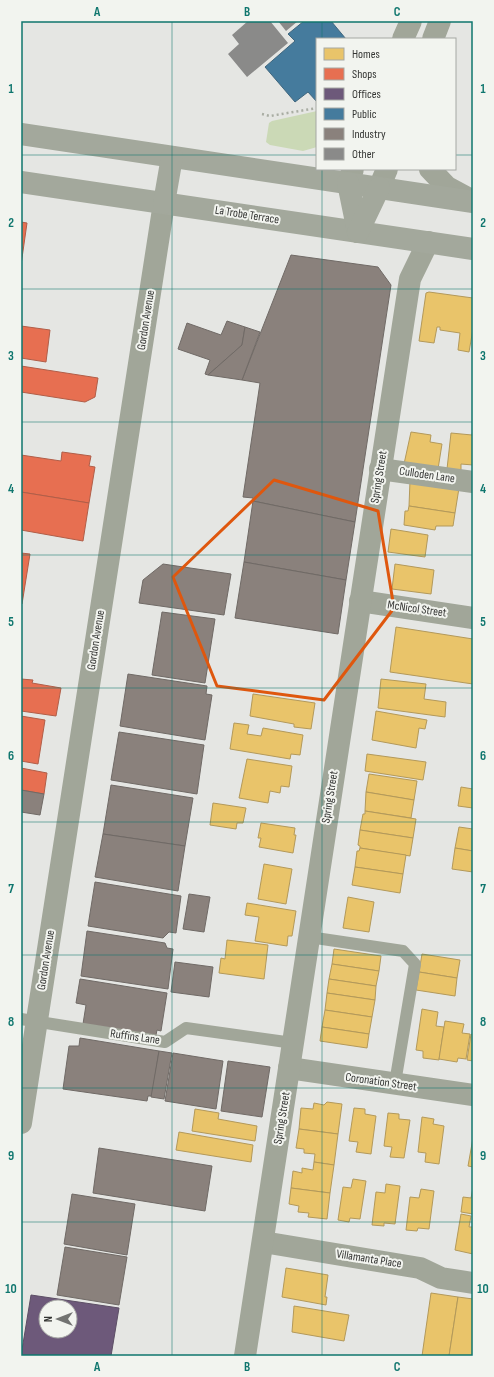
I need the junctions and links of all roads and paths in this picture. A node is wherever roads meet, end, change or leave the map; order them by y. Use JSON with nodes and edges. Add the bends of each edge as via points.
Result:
{"nodes":[{"id":1,"x":404,"y":21,"type":"edge"},
{"id":2,"x":411,"y":21,"type":"edge"},
{"id":3,"x":440,"y":21,"type":"edge"},
{"id":4,"x":398,"y":38,"type":"edge"},
{"id":5,"x":403,"y":38,"type":"edge"},
{"id":6,"x":433,"y":38,"type":"edge"},
{"id":7,"x":316,"y":108,"type":"edge"},
{"id":8,"x":262,"y":114,"type":"dead end"},
{"id":9,"x":21,"y":134,"type":"edge"},
{"id":10,"x":172,"y":157,"type":"junction"},
{"id":11,"x":431,"y":170,"type":"edge"},
{"id":12,"x":351,"y":176,"type":"edge"},
{"id":13,"x":383,"y":178,"type":"edge"},
{"id":14,"x":21,"y":182,"type":"edge"},
{"id":15,"x":473,"y":202,"type":"edge"},
{"id":16,"x":164,"y":203,"type":"junction"},
{"id":17,"x":358,"y":232,"type":"junction"},
{"id":18,"x":428,"y":242,"type":"junction"},
{"id":19,"x":473,"y":249,"type":"edge"},
{"id":20,"x":380,"y":469,"type":"junction"},
{"id":21,"x":473,"y":482,"type":"edge"},
{"id":22,"x":360,"y":601,"type":"junction"},
{"id":23,"x":473,"y":618,"type":"edge"},
{"id":24,"x":309,"y":938,"type":"junction"},
{"id":25,"x":29,"y":1021,"type":"edge"},
{"id":26,"x":293,"y":1043,"type":"junction"},
{"id":27,"x":289,"y":1068,"type":"junction"},
{"id":28,"x":395,"y":1083,"type":"junction"},
{"id":29,"x":473,"y":1095,"type":"edge"},
{"id":30,"x":21,"y":1123,"type":"edge"},
{"id":31,"x":263,"y":1242,"type":"junction"},
{"id":32,"x":473,"y":1282,"type":"edge"},
{"id":33,"x":245,"y":1356,"type":"edge"}],
"edges":[{"from":1,"to":4,"type":"lane"},
{"from":2,"to":5,"type":"street"},
{"from":3,"to":6,"type":"street"},
{"from":7,"to":8,"type":"path","via":[[270,116]]},
{"from":9,"to":10,"type":"highway"},
{"from":10,"to":12,"type":"highway"},
{"from":10,"to":16,"type":"highway","name":"Gordon Avenue"},
{"from":11,"to":15,"type":"street","via":[[447,187]]},
{"from":12,"to":13,"type":"highway"},
{"from":12,"to":17,"type":"highway"},
{"from":13,"to":15,"type":"highway"},
{"from":13,"to":17,"type":"highway"},
{"from":14,"to":16,"type":"highway","name":"La Trobe Terrace"},
{"from":16,"to":17,"type":"highway","name":"La Trobe Terrace"},
{"from":16,"to":25,"type":"street","name":"Gordon Avenue"},
{"from":17,"to":18,"type":"highway","name":"La Trobe Terrace"},
{"from":18,"to":19,"type":"highway","name":"La Trobe Terrace"},
{"from":18,"to":20,"type":"street","name":"Spring Street","via":[[410,279]]},
{"from":20,"to":21,"type":"street","name":"Culloden Lane"},
{"from":20,"to":22,"type":"street","name":"Spring Street"},
{"from":22,"to":23,"type":"street","name":"McNicol Street"},
{"from":22,"to":24,"type":"street","name":"Spring Street"},
{"from":24,"to":26,"type":"street","name":"Spring Street"},
{"from":24,"to":28,"type":"lane","via":[[403,951],[415,964]]},
{"from":25,"to":26,"type":"lane","name":"Ruffins Lane","via":[[165,1042],[186,1028]]},
{"from":25,"to":30,"type":"street","name":"Gordon Avenue"},
{"from":26,"to":27,"type":"street","name":"Spring Street"},
{"from":27,"to":28,"type":"street","name":"Coronation Street"},
{"from":27,"to":31,"type":"street","name":"Spring Street"},
{"from":28,"to":29,"type":"street","name":"Coronation Street"},
{"from":31,"to":32,"type":"street","name":"Villamanta Place","via":[[420,1268],[441,1278]]},
{"from":31,"to":33,"type":"street","name":"Spring Street"}]}
